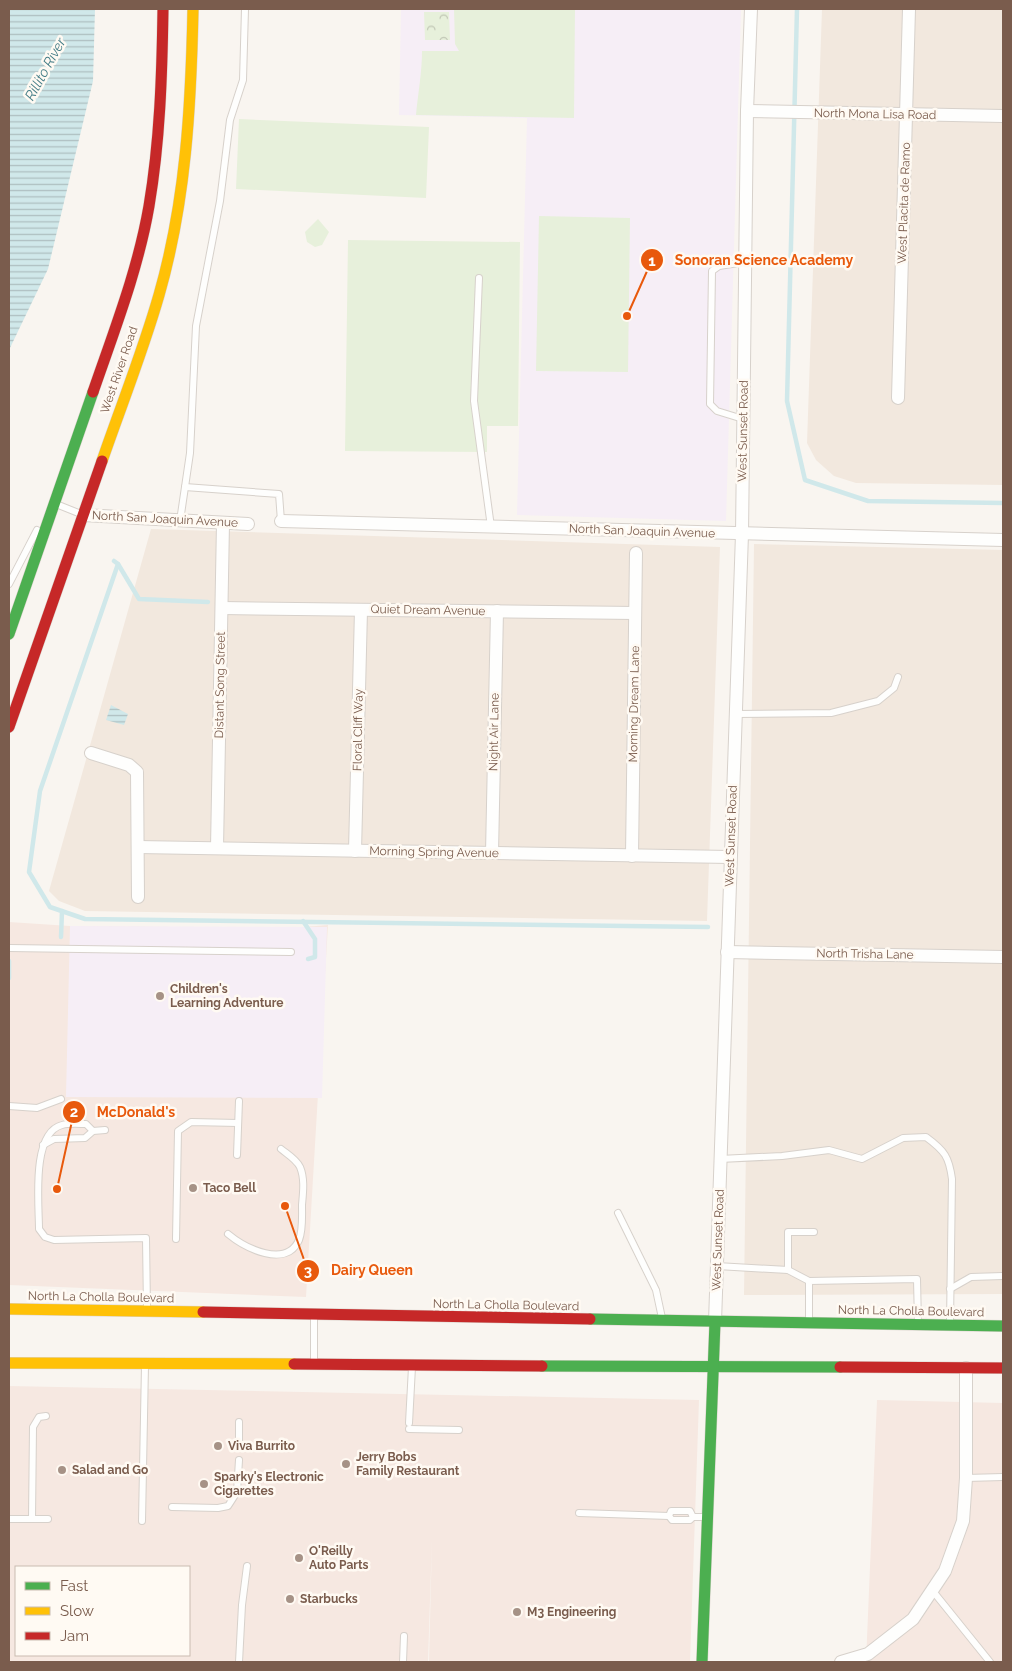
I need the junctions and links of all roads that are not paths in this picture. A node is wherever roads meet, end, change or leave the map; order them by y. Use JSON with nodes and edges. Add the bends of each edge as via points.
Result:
{"nodes":[{"id":1,"x":163,"y":9,"type":"edge"},
{"id":2,"x":193,"y":9,"type":"edge"},
{"id":3,"x":245,"y":9,"type":"edge"},
{"id":4,"x":751,"y":9,"type":"edge"},
{"id":5,"x":909,"y":9,"type":"edge"},
{"id":6,"x":747,"y":111,"type":"junction"},
{"id":7,"x":907,"y":115,"type":"junction"},
{"id":8,"x":1003,"y":116,"type":"edge"},
{"id":9,"x":745,"y":262,"type":"junction"},
{"id":10,"x":479,"y":278,"type":"dead end"},
{"id":11,"x":898,"y":398,"type":"dead end"},
{"id":12,"x":743,"y":419,"type":"junction"},
{"id":13,"x":185,"y":487,"type":"junction"},
{"id":14,"x":55,"y":504,"type":"junction"},
{"id":15,"x":82,"y":515,"type":"junction"},
{"id":16,"x":180,"y":521,"type":"junction"},
{"id":17,"x":281,"y":521,"type":"joint"},
{"id":18,"x":224,"y":523,"type":"junction"},
{"id":19,"x":248,"y":524,"type":"dead end"},
{"id":20,"x":491,"y":527,"type":"junction"},
{"id":21,"x":742,"y":534,"type":"junction"},
{"id":22,"x":1003,"y":540,"type":"edge"},
{"id":23,"x":636,"y":553,"type":"dead end"},
{"id":24,"x":9,"y":584,"type":"edge"},
{"id":25,"x":222,"y":608,"type":"junction"},
{"id":26,"x":361,"y":610,"type":"junction"},
{"id":27,"x":497,"y":611,"type":"junction"},
{"id":28,"x":635,"y":613,"type":"junction"},
{"id":29,"x":9,"y":634,"type":"edge"},
{"id":30,"x":898,"y":677,"type":"dead end"},
{"id":31,"x":735,"y":714,"type":"junction"},
{"id":32,"x":9,"y":727,"type":"edge"},
{"id":33,"x":91,"y":753,"type":"dead end"},
{"id":34,"x":138,"y":847,"type":"junction"},
{"id":35,"x":217,"y":848,"type":"junction"},
{"id":36,"x":355,"y":851,"type":"junction"},
{"id":37,"x":492,"y":853,"type":"junction"},
{"id":38,"x":632,"y":856,"type":"junction"},
{"id":39,"x":730,"y":857,"type":"junction"},
{"id":40,"x":138,"y":897,"type":"dead end"},
{"id":41,"x":9,"y":948,"type":"edge"},
{"id":42,"x":291,"y":952,"type":"dead end"},
{"id":43,"x":727,"y":952,"type":"junction"},
{"id":44,"x":1003,"y":957,"type":"edge"},
{"id":45,"x":61,"y":1099,"type":"dead end"},
{"id":46,"x":239,"y":1101,"type":"dead end"},
{"id":47,"x":9,"y":1106,"type":"edge"},
{"id":48,"x":238,"y":1123,"type":"junction"},
{"id":49,"x":106,"y":1130,"type":"dead end"},
{"id":50,"x":93,"y":1131,"type":"junction"},
{"id":51,"x":42,"y":1145,"type":"junction"},
{"id":52,"x":280,"y":1149,"type":"dead end"},
{"id":53,"x":237,"y":1155,"type":"dead end"},
{"id":54,"x":720,"y":1159,"type":"junction"},
{"id":55,"x":618,"y":1213,"type":"dead end"},
{"id":56,"x":814,"y":1232,"type":"dead end"},
{"id":57,"x":228,"y":1234,"type":"dead end"},
{"id":58,"x":176,"y":1239,"type":"dead end"},
{"id":59,"x":717,"y":1266,"type":"junction"},
{"id":60,"x":788,"y":1270,"type":"junction"},
{"id":61,"x":1003,"y":1276,"type":"edge"},
{"id":62,"x":809,"y":1280,"type":"junction"},
{"id":63,"x":950,"y":1289,"type":"junction"},
{"id":64,"x":9,"y":1309,"type":"edge"},
{"id":65,"x":147,"y":1312,"type":"junction"},
{"id":66,"x":314,"y":1315,"type":"junction"},
{"id":67,"x":663,"y":1321,"type":"junction"},
{"id":68,"x":715,"y":1322,"type":"junction"},
{"id":69,"x":809,"y":1324,"type":"junction"},
{"id":70,"x":918,"y":1325,"type":"junction"},
{"id":71,"x":950,"y":1326,"type":"junction"},
{"id":72,"x":1003,"y":1326,"type":"edge"},
{"id":73,"x":9,"y":1363,"type":"edge"},
{"id":74,"x":145,"y":1364,"type":"junction"},
{"id":75,"x":314,"y":1365,"type":"junction"},
{"id":76,"x":412,"y":1366,"type":"junction"},
{"id":77,"x":714,"y":1368,"type":"junction"},
{"id":78,"x":966,"y":1368,"type":"junction"},
{"id":79,"x":1003,"y":1368,"type":"edge"},
{"id":80,"x":46,"y":1416,"type":"dead end"},
{"id":81,"x":239,"y":1422,"type":"dead end"},
{"id":82,"x":458,"y":1430,"type":"dead end"},
{"id":83,"x":239,"y":1444,"type":"dead end"},
{"id":84,"x":239,"y":1460,"type":"dead end"},
{"id":85,"x":1003,"y":1477,"type":"edge"},
{"id":86,"x":966,"y":1478,"type":"junction"},
{"id":87,"x":172,"y":1507,"type":"dead end"},
{"id":88,"x":579,"y":1513,"type":"dead end"},
{"id":89,"x":708,"y":1517,"type":"junction"},
{"id":90,"x":9,"y":1519,"type":"edge"},
{"id":91,"x":32,"y":1519,"type":"junction"},
{"id":92,"x":48,"y":1519,"type":"dead end"},
{"id":93,"x":142,"y":1521,"type":"dead end"},
{"id":94,"x":247,"y":1566,"type":"dead end"},
{"id":95,"x":932,"y":1590,"type":"junction"},
{"id":96,"x":404,"y":1636,"type":"dead end"},
{"id":97,"x":239,"y":1662,"type":"edge"},
{"id":98,"x":403,"y":1662,"type":"edge"},
{"id":99,"x":702,"y":1662,"type":"edge"},
{"id":100,"x":841,"y":1662,"type":"edge"},
{"id":101,"x":990,"y":1662,"type":"edge"}],
"edges":[{"from":1,"to":14,"type":"main road","name":"West River Road","via":[[162,91],[149,207],[130,289]]},
{"from":2,"to":15,"type":"main road","name":"West River Road","via":[[187,155],[175,229],[159,295]]},
{"from":3,"to":13,"type":"lane","via":[[244,80],[230,120],[220,201],[196,326],[190,452]]},
{"from":4,"to":6,"type":"street","name":"West Sunset Road"},
{"from":5,"to":7,"type":"street","name":"West Placita de Ramo"},
{"from":6,"to":7,"type":"street","name":"North Mona Lisa Road"},
{"from":6,"to":9,"type":"street","name":"West Sunset Road"},
{"from":7,"to":8,"type":"street","name":"North Mona Lisa Road"},
{"from":7,"to":11,"type":"street","name":"West Placita de Ramo"},
{"from":9,"to":12,"type":"street","name":"West Sunset Road"},
{"from":9,"to":12,"type":"lane","via":[[719,266],[712,271],[710,404],[717,411]]},
{"from":10,"to":20,"type":"lane","via":[[474,400]]},
{"from":12,"to":21,"type":"street","name":"West Sunset Road"},
{"from":13,"to":16,"type":"lane"},
{"from":13,"to":17,"type":"lane","via":[[279,494]]},
{"from":14,"to":15,"type":"lane"},
{"from":14,"to":24,"type":"lane","via":[[46,512]]},
{"from":14,"to":29,"type":"main road","name":"West River Road"},
{"from":15,"to":16,"type":"street","name":"North San Joaquin Avenue"},
{"from":15,"to":32,"type":"main road","name":"West River Road"},
{"from":16,"to":18,"type":"street","name":"North San Joaquin Avenue"},
{"from":17,"to":20,"type":"street","name":"North San Joaquin Avenue"},
{"from":18,"to":19,"type":"street","name":"North San Joaquin Avenue"},
{"from":18,"to":25,"type":"street","name":"Distant Song Street"},
{"from":20,"to":21,"type":"street","name":"North San Joaquin Avenue"},
{"from":21,"to":22,"type":"street","name":"North San Joaquin Avenue"},
{"from":21,"to":31,"type":"street","name":"West Sunset Road"},
{"from":23,"to":28,"type":"street","name":"Morning Dream Lane"},
{"from":25,"to":26,"type":"street","name":"Quiet Dream Avenue"},
{"from":25,"to":35,"type":"street","name":"Distant Song Street"},
{"from":26,"to":27,"type":"street","name":"Quiet Dream Avenue"},
{"from":26,"to":36,"type":"street","name":"Floral Cliff Way"},
{"from":27,"to":28,"type":"street","name":"Quiet Dream Avenue"},
{"from":27,"to":37,"type":"street","name":"Night Air Lane"},
{"from":28,"to":38,"type":"street","name":"Morning Dream Lane"},
{"from":30,"to":31,"type":"lane","via":[[894,688],[878,701],[831,712]]},
{"from":31,"to":39,"type":"street","name":"West Sunset Road"},
{"from":33,"to":34,"type":"street","via":[[129,765],[137,772]]},
{"from":34,"to":35,"type":"street","name":"Morning Spring Avenue"},
{"from":34,"to":40,"type":"street"},
{"from":35,"to":36,"type":"street","name":"Morning Spring Avenue"},
{"from":36,"to":37,"type":"street","name":"Morning Spring Avenue"},
{"from":37,"to":38,"type":"street","name":"Morning Spring Avenue"},
{"from":38,"to":39,"type":"street","name":"Morning Spring Avenue"},
{"from":39,"to":43,"type":"street","name":"West Sunset Road"},
{"from":41,"to":42,"type":"lane"},
{"from":43,"to":44,"type":"street","name":"North Trisha Lane"},
{"from":43,"to":54,"type":"street","name":"West Sunset Road"},
{"from":45,"to":47,"type":"lane","via":[[37,1108]]},
{"from":46,"to":48,"type":"lane"},
{"from":48,"to":53,"type":"lane"},
{"from":48,"to":58,"type":"lane","via":[[191,1122],[178,1131]]},
{"from":49,"to":50,"type":"lane"},
{"from":50,"to":51,"type":"lane","via":[[85,1138],[54,1140]]},
{"from":50,"to":51,"type":"lane","via":[[86,1124],[63,1124],[54,1129]]},
{"from":51,"to":65,"type":"lane","via":[[39,1229],[45,1237],[54,1240],[146,1238]]},
{"from":52,"to":57,"type":"lane","via":[[294,1160],[302,1173],[301,1231],[296,1246],[284,1253],[266,1253],[238,1242]]},
{"from":54,"to":59,"type":"street","name":"West Sunset Road"},
{"from":54,"to":63,"type":"lane","via":[[829,1150],[862,1159],[903,1138],[926,1138],[944,1152],[950,1162]]},
{"from":55,"to":67,"type":"lane","via":[[656,1290]]},
{"from":56,"to":60,"type":"lane","via":[[788,1232]]},
{"from":59,"to":60,"type":"lane"},
{"from":59,"to":68,"type":"street","name":"West Sunset Road"},
{"from":60,"to":62,"type":"lane"},
{"from":61,"to":63,"type":"lane","via":[[971,1277]]},
{"from":62,"to":69,"type":"lane"},
{"from":62,"to":70,"type":"lane","via":[[917,1279]]},
{"from":63,"to":71,"type":"lane"},
{"from":64,"to":65,"type":"main road","name":"North La Cholla Boulevard"},
{"from":65,"to":66,"type":"main road","name":"North La Cholla Boulevard"},
{"from":66,"to":67,"type":"main road","name":"North La Cholla Boulevard"},
{"from":66,"to":75,"type":"lane"},
{"from":67,"to":68,"type":"main road","name":"North La Cholla Boulevard"},
{"from":68,"to":69,"type":"main road","name":"North La Cholla Boulevard"},
{"from":68,"to":77,"type":"main road","name":"West Sunset Road"},
{"from":69,"to":70,"type":"main road","name":"North La Cholla Boulevard"},
{"from":70,"to":71,"type":"main road","name":"North La Cholla Boulevard"},
{"from":71,"to":72,"type":"main road","name":"North La Cholla Boulevard"},
{"from":73,"to":74,"type":"main road"},
{"from":74,"to":75,"type":"main road"},
{"from":74,"to":93,"type":"lane"},
{"from":75,"to":76,"type":"main road"},
{"from":76,"to":77,"type":"main road"},
{"from":76,"to":82,"type":"lane","via":[[409,1426]]},
{"from":77,"to":78,"type":"main road"},
{"from":77,"to":89,"type":"main road","name":"West Sunset Road"},
{"from":78,"to":79,"type":"main road"},
{"from":78,"to":86,"type":"street"},
{"from":80,"to":91,"type":"lane","via":[[39,1417],[33,1427]]},
{"from":81,"to":83,"type":"lane"},
{"from":84,"to":87,"type":"lane","via":[[237,1492],[228,1506]]},
{"from":85,"to":86,"type":"lane"},
{"from":86,"to":95,"type":"street","via":[[964,1521],[945,1571]]},
{"from":88,"to":89,"type":"lane","via":[[668,1516],[671,1511],[690,1511],[693,1517]]},
{"from":89,"to":99,"type":"main road","name":"West Sunset Road"},
{"from":90,"to":91,"type":"lane"},
{"from":91,"to":92,"type":"lane"},
{"from":94,"to":97,"type":"lane"},
{"from":95,"to":100,"type":"street","via":[[906,1625],[868,1654]]},
{"from":95,"to":101,"type":"lane"},
{"from":96,"to":98,"type":"lane"}]}
